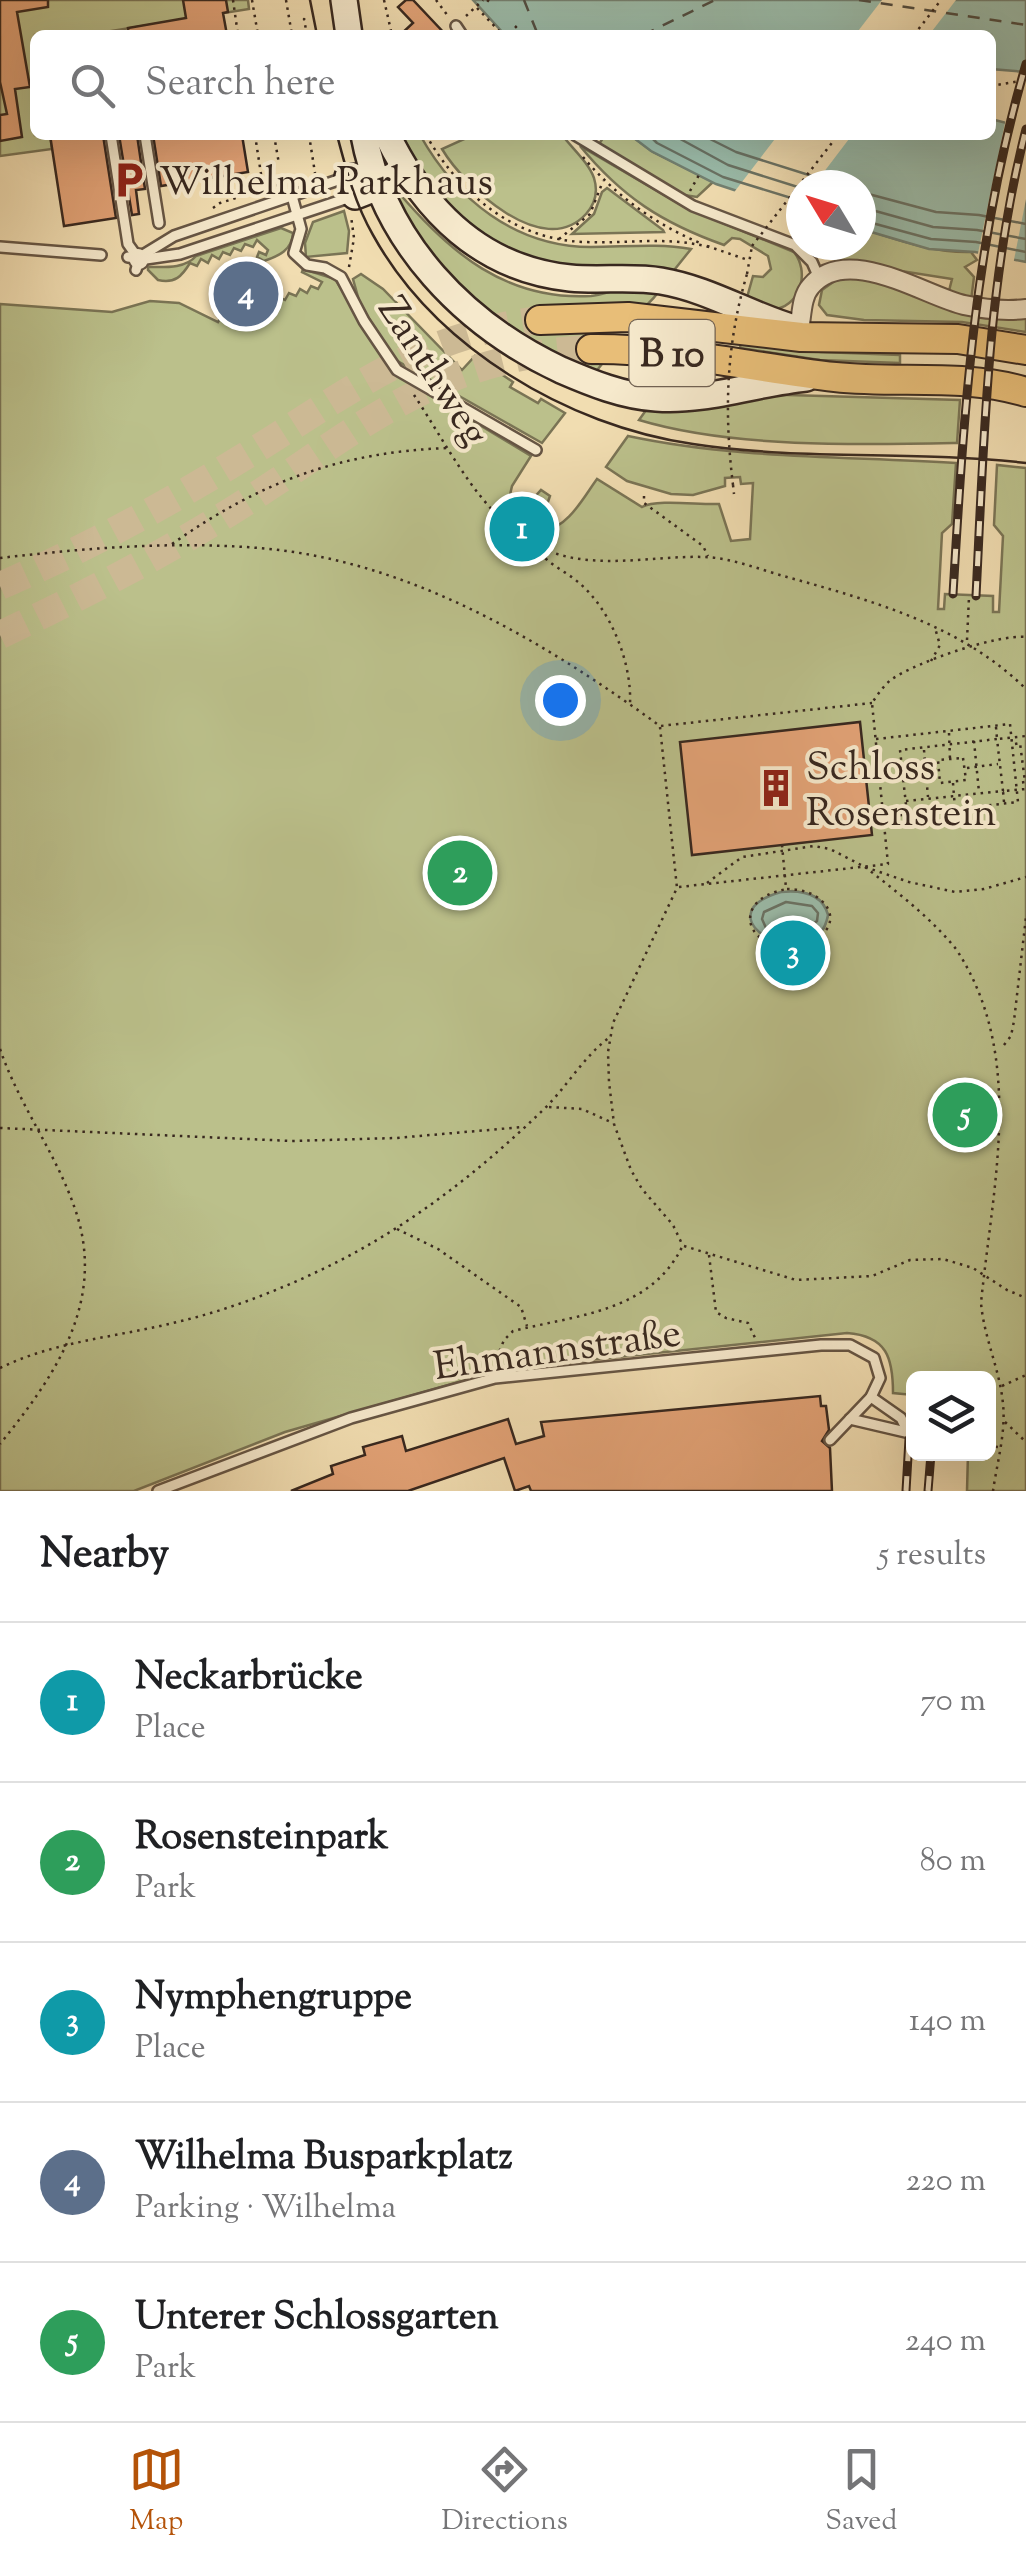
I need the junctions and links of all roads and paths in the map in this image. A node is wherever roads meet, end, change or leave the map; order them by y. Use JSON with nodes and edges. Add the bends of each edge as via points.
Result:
{"nodes":[{"id":1,"x":233,"y":0,"type":"edge"},
{"id":2,"x":252,"y":0,"type":"edge"},
{"id":3,"x":286,"y":0,"type":"edge"},
{"id":4,"x":344,"y":0,"type":"edge"},
{"id":5,"x":384,"y":0,"type":"edge"},
{"id":6,"x":436,"y":0,"type":"edge"},
{"id":7,"x":941,"y":0,"type":"edge"},
{"id":8,"x":487,"y":1,"type":"edge"},
{"id":9,"x":476,"y":7,"type":"junction"},
{"id":10,"x":308,"y":20,"type":"dead end"},
{"id":11,"x":515,"y":26,"type":"dead end"},
{"id":12,"x":459,"y":28,"type":"edge"},
{"id":13,"x":237,"y":30,"type":"edge"},
{"id":14,"x":257,"y":30,"type":"edge"},
{"id":15,"x":291,"y":30,"type":"edge"},
{"id":16,"x":306,"y":30,"type":"edge"},
{"id":17,"x":349,"y":30,"type":"edge"},
{"id":18,"x":391,"y":30,"type":"edge"},
{"id":19,"x":498,"y":30,"type":"edge"},
{"id":20,"x":518,"y":30,"type":"edge"},
{"id":21,"x":918,"y":30,"type":"edge"},
{"id":22,"x":1026,"y":80,"type":"edge"},
{"id":23,"x":996,"y":85,"type":"edge"},
{"id":24,"x":112,"y":140,"type":"edge"},
{"id":25,"x":147,"y":140,"type":"edge"},
{"id":26,"x":255,"y":140,"type":"edge"},
{"id":27,"x":275,"y":140,"type":"edge"},
{"id":28,"x":309,"y":140,"type":"edge"},
{"id":29,"x":377,"y":140,"type":"edge"},
{"id":30,"x":378,"y":140,"type":"edge"},
{"id":31,"x":429,"y":140,"type":"edge"},
{"id":32,"x":583,"y":140,"type":"edge"},
{"id":33,"x":834,"y":140,"type":"edge"},
{"id":34,"x":578,"y":149,"type":"dead end"},
{"id":35,"x":278,"y":164,"type":"dead end"},
{"id":36,"x":280,"y":172,"type":"dead end"},
{"id":37,"x":699,"y":175,"type":"dead end"},
{"id":38,"x":604,"y":180,"type":"junction"},
{"id":39,"x":281,"y":182,"type":"junction"},
{"id":40,"x":263,"y":188,"type":"junction"},
{"id":41,"x":365,"y":188,"type":"junction"},
{"id":42,"x":292,"y":196,"type":"junction"},
{"id":43,"x":687,"y":197,"type":"dead end"},
{"id":44,"x":209,"y":212,"type":"dead end"},
{"id":45,"x":298,"y":215,"type":"junction"},
{"id":46,"x":159,"y":222,"type":"dead end"},
{"id":47,"x":558,"y":239,"type":"junction"},
{"id":48,"x":708,"y":246,"type":"junction"},
{"id":49,"x":0,"y":247,"type":"edge"},
{"id":50,"x":101,"y":255,"type":"dead end"},
{"id":51,"x":748,"y":260,"type":"junction"},
{"id":52,"x":135,"y":261,"type":"junction"},
{"id":53,"x":350,"y":263,"type":"dead end"},
{"id":54,"x":819,"y":278,"type":"junction"},
{"id":55,"x":616,"y":280,"type":"junction"},
{"id":56,"x":1026,"y":309,"type":"edge"},
{"id":57,"x":540,"y":320,"type":"tunnel mouth"},
{"id":58,"x":800,"y":330,"type":"junction"},
{"id":59,"x":839,"y":338,"type":"junction"},
{"id":60,"x":591,"y":350,"type":"tunnel mouth"},
{"id":61,"x":1026,"y":350,"type":"edge"},
{"id":62,"x":397,"y":370,"type":"junction"},
{"id":63,"x":836,"y":377,"type":"junction"},
{"id":64,"x":1026,"y":392,"type":"edge"},
{"id":65,"x":450,"y":448,"type":"junction"},
{"id":66,"x":536,"y":450,"type":"dead end"},
{"id":67,"x":734,"y":494,"type":"dead end"},
{"id":68,"x":644,"y":496,"type":"dead end"},
{"id":69,"x":171,"y":545,"type":"junction"},
{"id":70,"x":536,"y":545,"type":"junction"},
{"id":71,"x":708,"y":557,"type":"junction"},
{"id":72,"x":0,"y":558,"type":"edge"},
{"id":73,"x":969,"y":597,"type":"dead end"},
{"id":74,"x":934,"y":626,"type":"junction"},
{"id":75,"x":1026,"y":638,"type":"edge"},
{"id":76,"x":968,"y":642,"type":"junction"},
{"id":77,"x":977,"y":647,"type":"junction"},
{"id":78,"x":930,"y":662,"type":"junction"},
{"id":79,"x":1026,"y":688,"type":"edge"},
{"id":80,"x":872,"y":703,"type":"junction"},
{"id":81,"x":630,"y":704,"type":"junction"},
{"id":82,"x":660,"y":726,"type":"junction"},
{"id":83,"x":996,"y":726,"type":"junction"},
{"id":84,"x":948,"y":732,"type":"junction"},
{"id":85,"x":1026,"y":736,"type":"edge"},
{"id":86,"x":899,"y":737,"type":"junction"},
{"id":87,"x":1011,"y":737,"type":"junction"},
{"id":88,"x":876,"y":739,"type":"junction"},
{"id":89,"x":997,"y":739,"type":"junction"},
{"id":90,"x":974,"y":742,"type":"junction"},
{"id":91,"x":949,"y":744,"type":"junction"},
{"id":92,"x":1012,"y":744,"type":"junction"},
{"id":93,"x":924,"y":747,"type":"junction"},
{"id":94,"x":900,"y":750,"type":"junction"},
{"id":95,"x":950,"y":759,"type":"junction"},
{"id":96,"x":1000,"y":764,"type":"junction"},
{"id":97,"x":977,"y":767,"type":"junction"},
{"id":98,"x":964,"y":769,"type":"junction"},
{"id":99,"x":939,"y":772,"type":"junction"},
{"id":100,"x":926,"y":773,"type":"junction"},
{"id":101,"x":903,"y":775,"type":"junction"},
{"id":102,"x":953,"y":781,"type":"junction"},
{"id":103,"x":1016,"y":783,"type":"junction"},
{"id":104,"x":1026,"y":789,"type":"edge"},
{"id":105,"x":1003,"y":790,"type":"junction"},
{"id":106,"x":1017,"y":790,"type":"junction"},
{"id":107,"x":979,"y":793,"type":"junction"},
{"id":108,"x":955,"y":796,"type":"junction"},
{"id":109,"x":928,"y":798,"type":"junction"},
{"id":110,"x":906,"y":801,"type":"junction"},
{"id":111,"x":1004,"y":804,"type":"junction"},
{"id":112,"x":956,"y":809,"type":"junction"},
{"id":113,"x":907,"y":814,"type":"junction"},
{"id":114,"x":884,"y":817,"type":"junction"},
{"id":115,"x":782,"y":847,"type":"junction"},
{"id":116,"x":865,"y":866,"type":"junction"},
{"id":117,"x":785,"y":876,"type":"junction"},
{"id":118,"x":1026,"y":877,"type":"edge"},
{"id":119,"x":706,"y":884,"type":"junction"},
{"id":120,"x":678,"y":888,"type":"junction"},
{"id":121,"x":786,"y":889,"type":"junction"},
{"id":122,"x":1026,"y":916,"type":"edge"},
{"id":123,"x":805,"y":943,"type":"junction"},
{"id":124,"x":780,"y":945,"type":"junction"},
{"id":125,"x":991,"y":1010,"type":"dead end"},
{"id":126,"x":610,"y":1038,"type":"junction"},
{"id":127,"x":1003,"y":1046,"type":"dead end"},
{"id":128,"x":0,"y":1049,"type":"edge"},
{"id":129,"x":546,"y":1107,"type":"junction"},
{"id":130,"x":614,"y":1124,"type":"junction"},
{"id":131,"x":525,"y":1126,"type":"junction"},
{"id":132,"x":0,"y":1128,"type":"edge"},
{"id":133,"x":38,"y":1130,"type":"junction"},
{"id":134,"x":1006,"y":1130,"type":"dead end"},
{"id":135,"x":396,"y":1228,"type":"junction"},
{"id":136,"x":683,"y":1246,"type":"junction"},
{"id":137,"x":708,"y":1252,"type":"junction"},
{"id":138,"x":985,"y":1275,"type":"junction"},
{"id":139,"x":1026,"y":1298,"type":"edge"},
{"id":140,"x":528,"y":1328,"type":"junction"},
{"id":141,"x":67,"y":1345,"type":"junction"},
{"id":142,"x":757,"y":1352,"type":"junction"},
{"id":143,"x":0,"y":1368,"type":"edge"},
{"id":144,"x":1026,"y":1376,"type":"edge"},
{"id":145,"x":495,"y":1378,"type":"junction"},
{"id":146,"x":1001,"y":1386,"type":"junction"},
{"id":147,"x":871,"y":1397,"type":"junction"},
{"id":148,"x":850,"y":1419,"type":"junction"},
{"id":149,"x":1004,"y":1421,"type":"junction"},
{"id":150,"x":906,"y":1426,"type":"edge"},
{"id":151,"x":906,"y":1431,"type":"edge"},
{"id":152,"x":830,"y":1440,"type":"dead end"},
{"id":153,"x":1026,"y":1442,"type":"edge"},
{"id":154,"x":0,"y":1444,"type":"edge"},
{"id":155,"x":996,"y":1447,"type":"edge"},
{"id":156,"x":1000,"y":1448,"type":"junction"},
{"id":157,"x":158,"y":1491,"type":"edge"},
{"id":158,"x":992,"y":1491,"type":"edge"}],
"edges":[{"from":1,"to":13,"type":"path"},
{"from":2,"to":14,"type":"path"},
{"from":3,"to":15,"type":"path"},
{"from":4,"to":17,"type":"main road"},
{"from":5,"to":18,"type":"path"},
{"from":6,"to":12,"type":"path"},
{"from":7,"to":21,"type":"path"},
{"from":8,"to":9,"type":"path"},
{"from":9,"to":12,"type":"path"},
{"from":9,"to":19,"type":"path"},
{"from":10,"to":16,"type":"path"},
{"from":11,"to":20,"type":"path"},
{"from":22,"to":23,"type":"path"},
{"from":24,"to":52,"type":"lane"},
{"from":25,"to":46,"type":"lane"},
{"from":26,"to":40,"type":"path"},
{"from":27,"to":35,"type":"path"},
{"from":28,"to":39,"type":"path","via":[[315,174]]},
{"from":29,"to":41,"type":"main road"},
{"from":30,"to":55,"type":"main road","via":[[430,205],[480,248],[552,275]]},
{"from":31,"to":47,"type":"path","via":[[488,209]]},
{"from":32,"to":54,"type":"lane","via":[[693,206],[795,245]]},
{"from":33,"to":51,"type":"path","bridge":true},
{"from":34,"to":38,"type":"path"},
{"from":36,"to":39,"type":"path"},
{"from":37,"to":43,"type":"path"},
{"from":38,"to":47,"type":"path","via":[[590,214]]},
{"from":38,"to":48,"type":"path","via":[[662,225]]},
{"from":39,"to":40,"type":"path"},
{"from":40,"to":44,"type":"path"},
{"from":41,"to":42,"type":"lane"},
{"from":41,"to":45,"type":"lane"},
{"from":41,"to":53,"type":"path"},
{"from":41,"to":55,"type":"main road","via":[[495,270],[550,287]]},
{"from":41,"to":63,"type":"main road","via":[[392,214],[430,272],[474,315],[515,345],[586,380],[669,399]]},
{"from":42,"to":45,"type":"lane","name":"Zanthweg"},
{"from":42,"to":52,"type":"lane","via":[[174,236]]},
{"from":45,"to":52,"type":"lane","via":[[180,254]]},
{"from":45,"to":62,"type":"lane","name":"Zanthweg","via":[[294,254],[341,277]]},
{"from":47,"to":48,"type":"path"},
{"from":48,"to":51,"type":"path"},
{"from":49,"to":50,"type":"lane"},
{"from":51,"to":67,"type":"path","bridge":true,"via":[[727,386]]},
{"from":54,"to":56,"type":"street","via":[[871,272],[962,304]]},
{"from":54,"to":58,"type":"street","via":[[806,294]]},
{"from":55,"to":58,"type":"main road","via":[[684,286]]},
{"from":57,"to":59,"type":"main road","number":"B 10","via":[[628,317]]},
{"from":58,"to":59,"type":"main road"},
{"from":59,"to":61,"type":"main road","number":"B 10","via":[[958,339]]},
{"from":60,"to":63,"type":"main road","number":"B 10","via":[[688,354]]},
{"from":62,"to":65,"type":"path","name":"Zanthweg"},
{"from":62,"to":66,"type":"lane"},
{"from":63,"to":64,"type":"main road","number":"B 10","via":[[979,382]]},
{"from":65,"to":69,"type":"path","via":[[371,454],[297,475],[230,505]]},
{"from":65,"to":70,"type":"path","name":"Zanthweg","via":[[491,508]]},
{"from":68,"to":71,"type":"path","via":[[644,503]]},
{"from":69,"to":72,"type":"path"},
{"from":69,"to":81,"type":"path","via":[[261,548],[407,583],[537,642]]},
{"from":70,"to":71,"type":"path","name":"Zanthweg","via":[[604,560]]},
{"from":70,"to":81,"type":"path","via":[[606,616],[623,658]]},
{"from":71,"to":74,"type":"path","name":"Zanthweg","via":[[839,591]]},
{"from":73,"to":76,"type":"path"},
{"from":74,"to":76,"type":"path","name":"Zanthweg"},
{"from":74,"to":78,"type":"path","via":[[940,645]]},
{"from":75,"to":77,"type":"path"},
{"from":76,"to":77,"type":"path","name":"Zanthweg"},
{"from":77,"to":78,"type":"path"},
{"from":77,"to":79,"type":"path","name":"Zanthweg"},
{"from":78,"to":80,"type":"path","via":[[894,678]]},
{"from":80,"to":82,"type":"path"},
{"from":80,"to":88,"type":"path"},
{"from":81,"to":82,"type":"path"},
{"from":82,"to":120,"type":"path"},
{"from":83,"to":84,"type":"path"},
{"from":83,"to":87,"type":"path","via":[[1010,724]]},
{"from":83,"to":89,"type":"path"},
{"from":84,"to":86,"type":"path"},
{"from":84,"to":91,"type":"path"},
{"from":85,"to":87,"type":"path"},
{"from":86,"to":88,"type":"path"},
{"from":86,"to":94,"type":"path"},
{"from":87,"to":89,"type":"path"},
{"from":87,"to":92,"type":"path"},
{"from":88,"to":114,"type":"path"},
{"from":89,"to":90,"type":"path"},
{"from":89,"to":96,"type":"path"},
{"from":90,"to":91,"type":"path"},
{"from":90,"to":97,"type":"path"},
{"from":91,"to":93,"type":"path"},
{"from":91,"to":95,"type":"path"},
{"from":92,"to":103,"type":"path"},
{"from":92,"to":103,"type":"path","via":[[1020,743],[1025,782]]},
{"from":93,"to":94,"type":"path"},
{"from":93,"to":100,"type":"path"},
{"from":94,"to":101,"type":"path"},
{"from":95,"to":98,"type":"path","via":[[963,758]]},
{"from":95,"to":99,"type":"path","via":[[938,760]]},
{"from":96,"to":97,"type":"path"},
{"from":96,"to":105,"type":"path"},
{"from":97,"to":98,"type":"path"},
{"from":97,"to":107,"type":"path"},
{"from":98,"to":102,"type":"path","via":[[966,780]]},
{"from":99,"to":100,"type":"path"},
{"from":99,"to":102,"type":"path","via":[[940,782]]},
{"from":100,"to":101,"type":"path"},
{"from":100,"to":109,"type":"path"},
{"from":101,"to":110,"type":"path"},
{"from":102,"to":108,"type":"path"},
{"from":103,"to":106,"type":"path"},
{"from":104,"to":106,"type":"path"},
{"from":105,"to":106,"type":"path"},
{"from":105,"to":107,"type":"path"},
{"from":105,"to":111,"type":"path"},
{"from":106,"to":111,"type":"path","via":[[1018,802]]},
{"from":107,"to":108,"type":"path"},
{"from":108,"to":109,"type":"path"},
{"from":108,"to":112,"type":"path"},
{"from":109,"to":110,"type":"path"},
{"from":110,"to":113,"type":"path"},
{"from":111,"to":112,"type":"path"},
{"from":112,"to":113,"type":"path"},
{"from":113,"to":114,"type":"path"},
{"from":114,"to":116,"type":"path","via":[[888,864]]},
{"from":115,"to":116,"type":"path","via":[[824,847]]},
{"from":115,"to":117,"type":"path"},
{"from":115,"to":119,"type":"path","via":[[742,856]]},
{"from":116,"to":117,"type":"path"},
{"from":116,"to":118,"type":"path","via":[[954,892]]},
{"from":116,"to":125,"type":"path","via":[[948,939]]},
{"from":117,"to":119,"type":"path"},
{"from":117,"to":121,"type":"path"},
{"from":119,"to":120,"type":"path"},
{"from":120,"to":126,"type":"path"},
{"from":121,"to":123,"type":"path","via":[[816,894],[830,912],[824,932]]},
{"from":121,"to":124,"type":"path","via":[[759,898],[750,916],[758,938]]},
{"from":122,"to":127,"type":"path","via":[[1014,1021]]},
{"from":123,"to":124,"type":"path"},
{"from":123,"to":124,"type":"path","via":[[807,960],[782,963]]},
{"from":126,"to":129,"type":"path"},
{"from":126,"to":130,"type":"path"},
{"from":128,"to":133,"type":"path"},
{"from":129,"to":130,"type":"path","via":[[582,1109]]},
{"from":129,"to":131,"type":"path"},
{"from":130,"to":136,"type":"path","via":[[642,1189]]},
{"from":131,"to":133,"type":"path","via":[[292,1141]]},
{"from":131,"to":135,"type":"path"},
{"from":132,"to":133,"type":"path"},
{"from":133,"to":141,"type":"path","via":[[75,1208],[86,1254],[84,1301]]},
{"from":134,"to":138,"type":"path"},
{"from":135,"to":140,"type":"path","via":[[521,1308]]},
{"from":135,"to":141,"type":"path","via":[[340,1260],[228,1307]]},
{"from":136,"to":137,"type":"path"},
{"from":136,"to":140,"type":"path","via":[[644,1294]]},
{"from":137,"to":138,"type":"path","via":[[796,1280],[872,1276],[933,1258]]},
{"from":137,"to":142,"type":"path","via":[[716,1312],[753,1328]]},
{"from":138,"to":139,"type":"path"},
{"from":138,"to":146,"type":"path","via":[[982,1316]]},
{"from":140,"to":145,"type":"path","via":[[504,1340]]},
{"from":141,"to":143,"type":"path"},
{"from":141,"to":154,"type":"path"},
{"from":142,"to":145,"type":"lane","name":"Ehmannstraße"},
{"from":142,"to":147,"type":"lane","name":"Ehmannstraße","via":[[860,1348],[880,1370]]},
{"from":144,"to":146,"type":"path"},
{"from":145,"to":157,"type":"lane","name":"Ehmannstraße","via":[[351,1418]]},
{"from":146,"to":149,"type":"path"},
{"from":147,"to":148,"type":"lane"},
{"from":147,"to":150,"type":"lane"},
{"from":148,"to":151,"type":"lane"},
{"from":148,"to":152,"type":"lane"},
{"from":149,"to":153,"type":"path"},
{"from":149,"to":156,"type":"path"},
{"from":155,"to":156,"type":"path"},
{"from":156,"to":158,"type":"path"}]}
